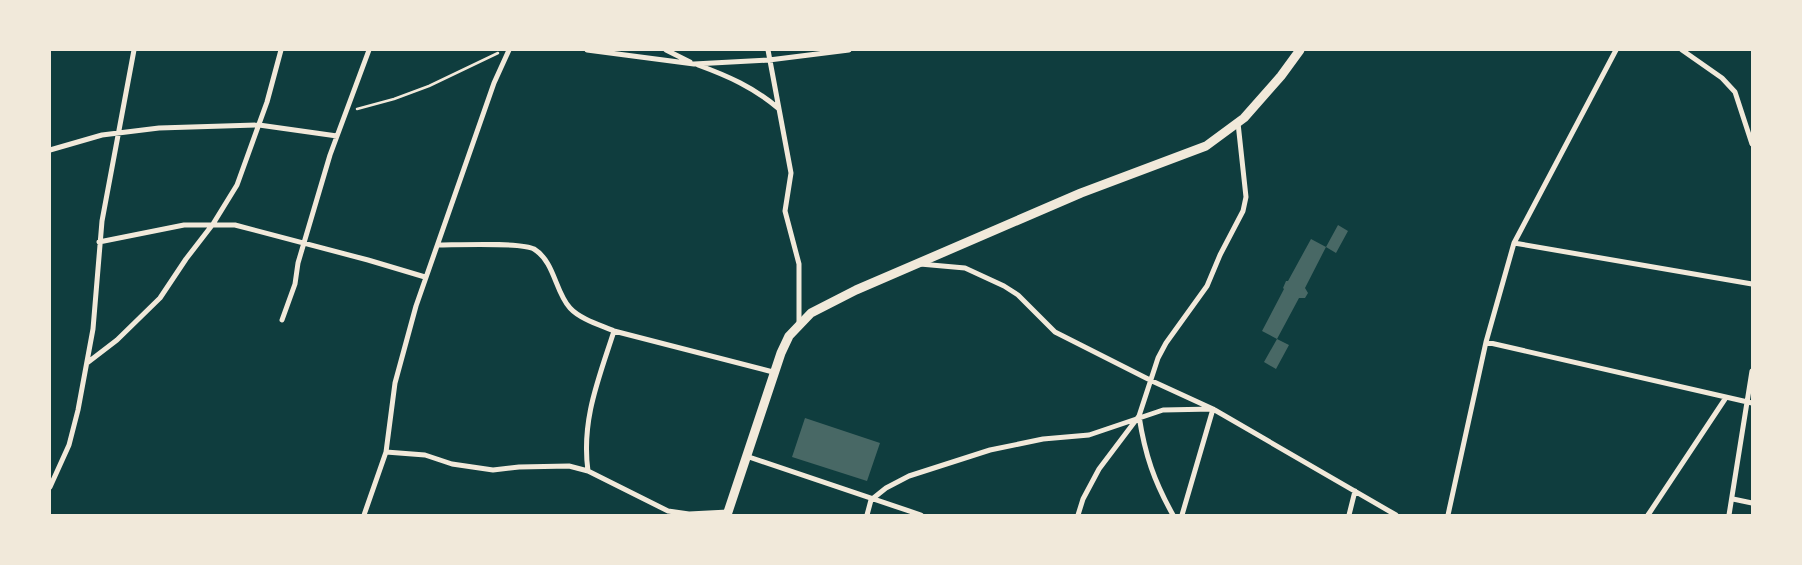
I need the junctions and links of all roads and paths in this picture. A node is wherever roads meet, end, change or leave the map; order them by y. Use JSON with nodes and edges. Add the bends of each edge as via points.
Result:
{"nodes":[{"id":1,"x":134,"y":50,"type":"edge"},
{"id":2,"x":281,"y":50,"type":"edge"},
{"id":3,"x":369,"y":50,"type":"edge"},
{"id":4,"x":503,"y":50,"type":"edge"},
{"id":5,"x":509,"y":50,"type":"edge"},
{"id":6,"x":587,"y":50,"type":"edge"},
{"id":7,"x":666,"y":50,"type":"edge"},
{"id":8,"x":768,"y":50,"type":"edge"},
{"id":9,"x":849,"y":50,"type":"edge"},
{"id":10,"x":1300,"y":50,"type":"edge"},
{"id":11,"x":1616,"y":50,"type":"edge"},
{"id":12,"x":1682,"y":50,"type":"edge"},
{"id":13,"x":769,"y":60,"type":"junction"},
{"id":14,"x":694,"y":64,"type":"junction"},
{"id":15,"x":778,"y":108,"type":"junction"},
{"id":16,"x":346,"y":112,"type":"junction"},
{"id":17,"x":1238,"y":123,"type":"junction"},
{"id":18,"x":259,"y":125,"type":"junction"},
{"id":19,"x":118,"y":133,"type":"junction"},
{"id":20,"x":337,"y":136,"type":"junction"},
{"id":21,"x":1752,"y":144,"type":"edge"},
{"id":22,"x":50,"y":150,"type":"edge"},
{"id":23,"x":213,"y":224,"type":"junction"},
{"id":24,"x":99,"y":242,"type":"junction"},
{"id":25,"x":1514,"y":243,"type":"junction"},
{"id":26,"x":303,"y":244,"type":"junction"},
{"id":27,"x":438,"y":244,"type":"junction"},
{"id":28,"x":916,"y":263,"type":"junction"},
{"id":29,"x":425,"y":277,"type":"junction"},
{"id":30,"x":1752,"y":284,"type":"edge"},
{"id":31,"x":282,"y":320,"type":"dead end"},
{"id":32,"x":799,"y":324,"type":"junction"},
{"id":33,"x":614,"y":331,"type":"junction"},
{"id":34,"x":1486,"y":342,"type":"junction"},
{"id":35,"x":86,"y":363,"type":"junction"},
{"id":36,"x":1752,"y":371,"type":"edge"},
{"id":37,"x":773,"y":372,"type":"junction"},
{"id":38,"x":1152,"y":381,"type":"junction"},
{"id":39,"x":1725,"y":399,"type":"junction"},
{"id":40,"x":1749,"y":403,"type":"edge"},
{"id":41,"x":1213,"y":409,"type":"junction"},
{"id":42,"x":1139,"y":416,"type":"junction"},
{"id":43,"x":386,"y":452,"type":"junction"},
{"id":44,"x":746,"y":456,"type":"junction"},
{"id":45,"x":588,"y":470,"type":"junction"},
{"id":46,"x":50,"y":487,"type":"edge"},
{"id":47,"x":1355,"y":491,"type":"junction"},
{"id":48,"x":1733,"y":499,"type":"junction"},
{"id":49,"x":872,"y":500,"type":"junction"},
{"id":50,"x":1752,"y":503,"type":"edge"},
{"id":51,"x":728,"y":514,"type":"edge"},
{"id":52,"x":364,"y":515,"type":"edge"},
{"id":53,"x":867,"y":515,"type":"edge"},
{"id":54,"x":921,"y":515,"type":"edge"},
{"id":55,"x":1078,"y":515,"type":"edge"},
{"id":56,"x":1174,"y":515,"type":"edge"},
{"id":57,"x":1182,"y":515,"type":"edge"},
{"id":58,"x":1349,"y":515,"type":"edge"},
{"id":59,"x":1396,"y":515,"type":"edge"},
{"id":60,"x":1448,"y":515,"type":"edge"},
{"id":61,"x":1648,"y":515,"type":"edge"},
{"id":62,"x":1729,"y":515,"type":"edge"}],
"edges":[{"from":1,"to":19,"type":"street"},
{"from":2,"to":18,"type":"street"},
{"from":3,"to":16,"type":"street"},
{"from":4,"to":16,"type":"path","via":[[429,86]]},
{"from":5,"to":27,"type":"street","via":[[494,83]]},
{"from":6,"to":14,"type":"street"},
{"from":7,"to":14,"type":"street"},
{"from":8,"to":13,"type":"street"},
{"from":9,"to":13,"type":"street"},
{"from":10,"to":17,"type":"street"},
{"from":11,"to":25,"type":"street"},
{"from":12,"to":21,"type":"street","via":[[1722,78],[1735,92]]},
{"from":13,"to":14,"type":"street"},
{"from":13,"to":15,"type":"street"},
{"from":14,"to":15,"type":"street","via":[[757,90]]},
{"from":15,"to":32,"type":"street","via":[[791,173],[785,211],[799,264]]},
{"from":16,"to":20,"type":"street"},
{"from":17,"to":28,"type":"street","via":[[1206,146],[1080,193]]},
{"from":17,"to":38,"type":"street","via":[[1246,197],[1243,211],[1207,286],[1166,343]]},
{"from":18,"to":19,"type":"street","via":[[159,128]]},
{"from":18,"to":20,"type":"street"},
{"from":18,"to":23,"type":"street","via":[[237,185]]},
{"from":19,"to":22,"type":"street"},
{"from":19,"to":24,"type":"street"},
{"from":20,"to":26,"type":"street"},
{"from":23,"to":24,"type":"street","via":[[184,225]]},
{"from":23,"to":26,"type":"street","via":[[234,225]]},
{"from":23,"to":35,"type":"street","via":[[160,298],[117,340]]},
{"from":24,"to":35,"type":"street","via":[[93,329]]},
{"from":25,"to":30,"type":"street"},
{"from":25,"to":34,"type":"street"},
{"from":26,"to":29,"type":"street"},
{"from":26,"to":31,"type":"street","via":[[295,284]]},
{"from":27,"to":29,"type":"street"},
{"from":27,"to":33,"type":"street","via":[[533,249],[547,263],[570,308]]},
{"from":28,"to":32,"type":"street","via":[[827,304]]},
{"from":28,"to":38,"type":"street","via":[[965,268],[1004,286],[1018,295],[1055,332]]},
{"from":29,"to":43,"type":"street","via":[[395,383]]},
{"from":32,"to":37,"type":"street","via":[[789,336]]},
{"from":33,"to":37,"type":"street"},
{"from":33,"to":45,"type":"street","via":[[590,405],[586,437]]},
{"from":34,"to":39,"type":"street"},
{"from":34,"to":60,"type":"street"},
{"from":35,"to":46,"type":"street","via":[[73,432]]},
{"from":36,"to":40,"type":"street"},
{"from":37,"to":44,"type":"street"},
{"from":38,"to":41,"type":"street"},
{"from":38,"to":42,"type":"street"},
{"from":39,"to":40,"type":"street"},
{"from":39,"to":61,"type":"street"},
{"from":40,"to":48,"type":"street"},
{"from":41,"to":42,"type":"street","via":[[1178,408]]},
{"from":41,"to":47,"type":"street"},
{"from":41,"to":57,"type":"street"},
{"from":42,"to":49,"type":"street","via":[[1089,435],[1043,439],[990,450],[909,476]]},
{"from":42,"to":55,"type":"street","via":[[1099,469]]},
{"from":42,"to":56,"type":"street","via":[[1144,451],[1152,475]]},
{"from":43,"to":45,"type":"street","via":[[425,455],[452,464],[493,470],[569,466]]},
{"from":43,"to":52,"type":"street"},
{"from":44,"to":49,"type":"street"},
{"from":44,"to":51,"type":"street"},
{"from":45,"to":51,"type":"street","via":[[668,510],[689,514]]},
{"from":47,"to":58,"type":"street"},
{"from":47,"to":59,"type":"street"},
{"from":48,"to":50,"type":"street"},
{"from":48,"to":62,"type":"street"},
{"from":49,"to":53,"type":"street"},
{"from":49,"to":54,"type":"street"}]}
